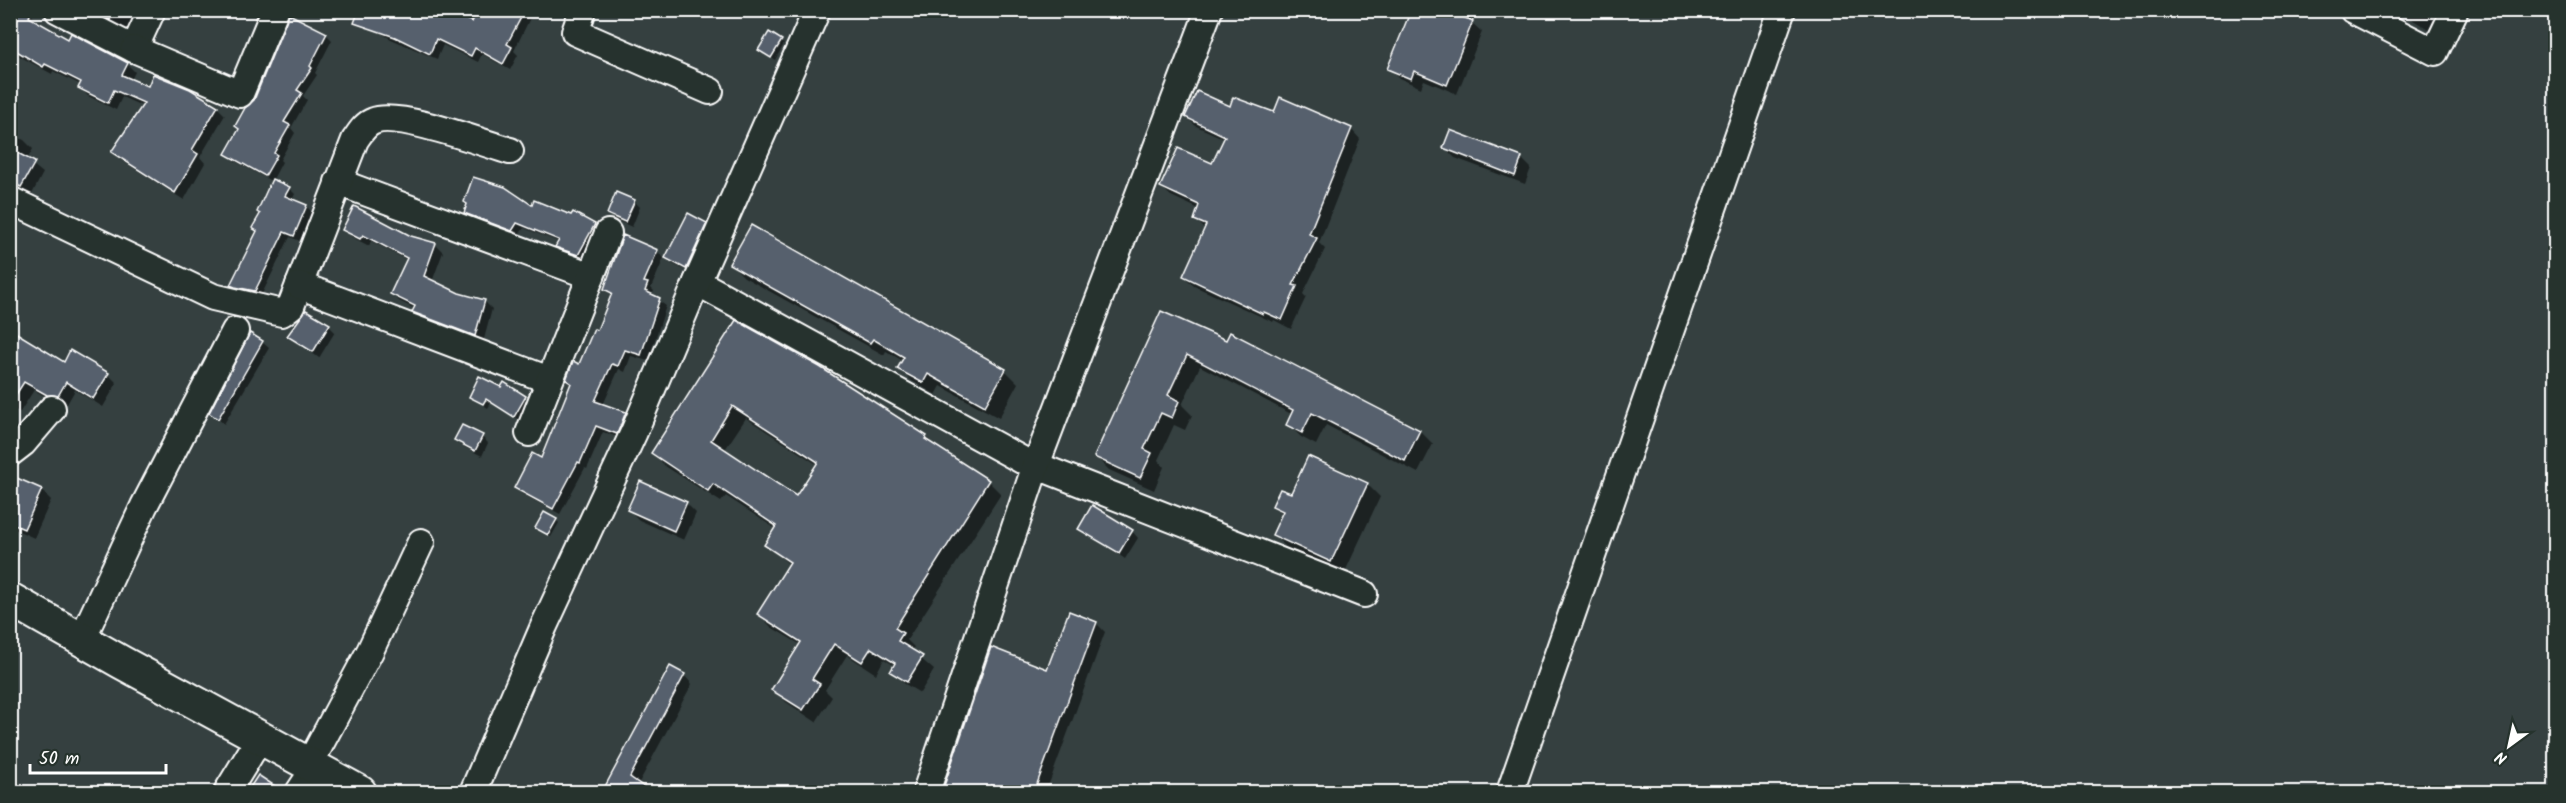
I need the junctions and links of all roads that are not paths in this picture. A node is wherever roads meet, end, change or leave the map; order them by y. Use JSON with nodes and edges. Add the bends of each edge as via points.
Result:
{"nodes":[{"id":1,"x":58,"y":10,"type":"edge"},
{"id":2,"x":152,"y":10,"type":"edge"},
{"id":3,"x":275,"y":10,"type":"edge"},
{"id":4,"x":583,"y":10,"type":"edge"},
{"id":5,"x":817,"y":10,"type":"edge"},
{"id":6,"x":1209,"y":10,"type":"edge"},
{"id":7,"x":1782,"y":10,"type":"edge"},
{"id":8,"x":2353,"y":10,"type":"edge"},
{"id":9,"x":2456,"y":10,"type":"edge"},
{"id":10,"x":134,"y":50,"type":"junction"},
{"id":11,"x":710,"y":92,"type":"dead end"},
{"id":12,"x":510,"y":152,"type":"dead end"},
{"id":13,"x":338,"y":182,"type":"junction"},
{"id":14,"x":10,"y":200,"type":"edge"},
{"id":15,"x":608,"y":233,"type":"dead end"},
{"id":16,"x":591,"y":276,"type":"junction"},
{"id":17,"x":697,"y":282,"type":"junction"},
{"id":18,"x":298,"y":285,"type":"junction"},
{"id":19,"x":235,"y":331,"type":"dead end"},
{"id":20,"x":549,"y":380,"type":"junction"},
{"id":21,"x":52,"y":409,"type":"dead end"},
{"id":22,"x":529,"y":433,"type":"dead end"},
{"id":23,"x":10,"y":453,"type":"edge"},
{"id":24,"x":1036,"y":465,"type":"junction"},
{"id":25,"x":421,"y":542,"type":"dead end"},
{"id":26,"x":1364,"y":594,"type":"dead end"},
{"id":27,"x":10,"y":599,"type":"edge"},
{"id":28,"x":82,"y":639,"type":"junction"},
{"id":29,"x":260,"y":738,"type":"junction"},
{"id":30,"x":308,"y":775,"type":"edge"},
{"id":31,"x":227,"y":792,"type":"edge"},
{"id":32,"x":360,"y":792,"type":"edge"},
{"id":33,"x":472,"y":792,"type":"edge"},
{"id":34,"x":926,"y":792,"type":"edge"},
{"id":35,"x":1510,"y":792,"type":"edge"}],
"edges":[{"from":1,"to":10,"type":"street"},
{"from":2,"to":10,"type":"street"},
{"from":3,"to":10,"type":"street","via":[[240,94]]},
{"from":4,"to":11,"type":"street","via":[[574,32]]},
{"from":5,"to":17,"type":"street"},
{"from":6,"to":24,"type":"street"},
{"from":7,"to":35,"type":"street"},
{"from":8,"to":9,"type":"street","via":[[2435,52]]},
{"from":12,"to":13,"type":"street","via":[[406,120],[376,120],[367,124],[354,140]]},
{"from":13,"to":16,"type":"street"},
{"from":13,"to":18,"type":"street"},
{"from":14,"to":18,"type":"street","via":[[213,297],[282,313],[291,306]]},
{"from":15,"to":16,"type":"street"},
{"from":16,"to":20,"type":"street"},
{"from":17,"to":24,"type":"street"},
{"from":17,"to":33,"type":"street"},
{"from":18,"to":20,"type":"street"},
{"from":19,"to":28,"type":"street","via":[[144,506]]},
{"from":20,"to":22,"type":"street"},
{"from":21,"to":23,"type":"street"},
{"from":24,"to":26,"type":"street"},
{"from":24,"to":34,"type":"street"},
{"from":25,"to":30,"type":"street"},
{"from":27,"to":28,"type":"main road"},
{"from":28,"to":29,"type":"main road"},
{"from":29,"to":30,"type":"main road"},
{"from":29,"to":31,"type":"street"},
{"from":30,"to":32,"type":"main road"}]}
